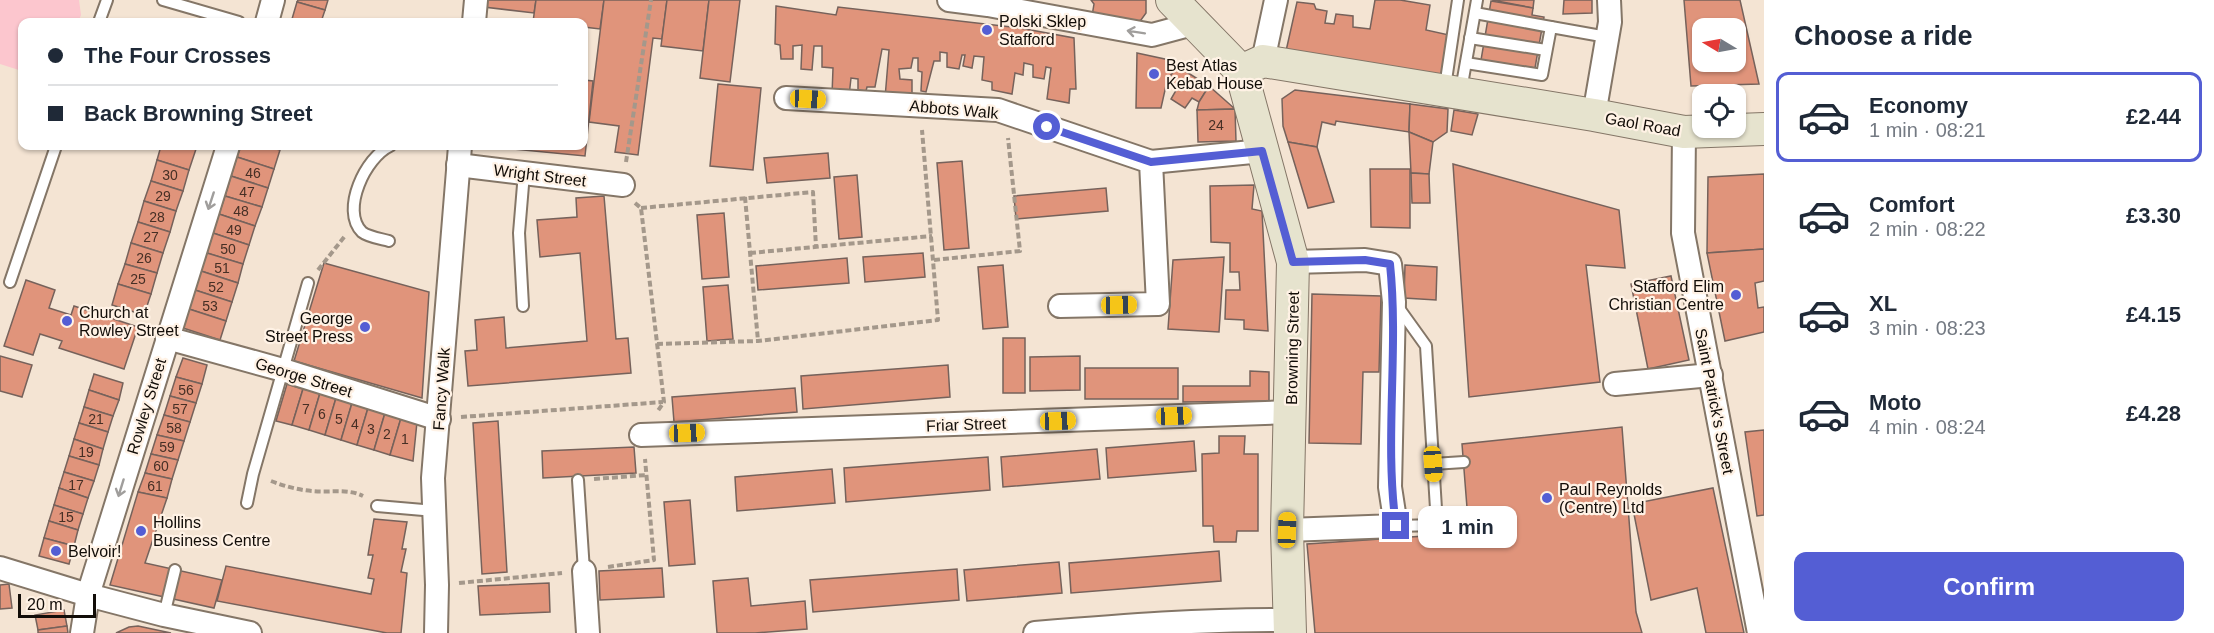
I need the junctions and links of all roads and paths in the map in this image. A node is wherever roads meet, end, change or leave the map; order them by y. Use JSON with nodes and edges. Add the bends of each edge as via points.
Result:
{"nodes":[{"id":1,"x":107,"y":0,"type":"edge"},
{"id":2,"x":163,"y":0,"type":"edge"},
{"id":3,"x":273,"y":0,"type":"edge"},
{"id":4,"x":476,"y":0,"type":"edge"},
{"id":5,"x":651,"y":0,"type":"edge"},
{"id":6,"x":949,"y":0,"type":"edge"},
{"id":7,"x":1172,"y":0,"type":"edge"},
{"id":8,"x":1276,"y":0,"type":"edge"},
{"id":9,"x":1458,"y":0,"type":"edge"},
{"id":10,"x":1477,"y":0,"type":"edge"},
{"id":11,"x":1608,"y":0,"type":"edge"},
{"id":12,"x":1475,"y":13,"type":"junction"},
{"id":13,"x":100,"y":18,"type":"edge"},
{"id":14,"x":225,"y":18,"type":"edge"},
{"id":15,"x":268,"y":18,"type":"edge"},
{"id":16,"x":474,"y":18,"type":"edge"},
{"id":17,"x":1193,"y":24,"type":"junction"},
{"id":18,"x":1551,"y":27,"type":"junction"},
{"id":19,"x":1607,"y":37,"type":"junction"},
{"id":20,"x":1470,"y":38,"type":"junction"},
{"id":21,"x":1546,"y":50,"type":"junction"},
{"id":22,"x":1466,"y":63,"type":"junction"},
{"id":23,"x":1252,"y":66,"type":"junction"},
{"id":24,"x":1452,"y":91,"type":"junction"},
{"id":25,"x":786,"y":98,"type":"dead end"},
{"id":26,"x":920,"y":105,"type":"junction"},
{"id":27,"x":1005,"y":112,"type":"junction"},
{"id":28,"x":1594,"y":115,"type":"junction"},
{"id":29,"x":1764,"y":129,"type":"edge"},
{"id":30,"x":1684,"y":132,"type":"junction"},
{"id":31,"x":55,"y":150,"type":"edge"},
{"id":32,"x":227,"y":150,"type":"edge"},
{"id":33,"x":381,"y":150,"type":"edge"},
{"id":34,"x":1262,"y":151,"type":"junction"},
{"id":35,"x":459,"y":155,"type":"edge"},
{"id":36,"x":1151,"y":162,"type":"junction"},
{"id":37,"x":525,"y":173,"type":"junction"},
{"id":38,"x":623,"y":185,"type":"junction"},
{"id":39,"x":745,"y":197,"type":"junction"},
{"id":40,"x":641,"y":208,"type":"junction"},
{"id":41,"x":356,"y":221,"type":"junction"},
{"id":42,"x":932,"y":236,"type":"junction"},
{"id":43,"x":389,"y":242,"type":"dead end"},
{"id":44,"x":816,"y":248,"type":"junction"},
{"id":45,"x":750,"y":253,"type":"junction"},
{"id":46,"x":934,"y":260,"type":"junction"},
{"id":47,"x":1293,"y":262,"type":"junction"},
{"id":48,"x":10,"y":282,"type":"dead end"},
{"id":49,"x":308,"y":283,"type":"joint"},
{"id":50,"x":1394,"y":302,"type":"junction"},
{"id":51,"x":523,"y":306,"type":"dead end"},
{"id":52,"x":1060,"y":306,"type":"dead end"},
{"id":53,"x":167,"y":338,"type":"junction"},
{"id":54,"x":758,"y":340,"type":"junction"},
{"id":55,"x":657,"y":344,"type":"junction"},
{"id":56,"x":283,"y":370,"type":"junction"},
{"id":57,"x":1711,"y":375,"type":"junction"},
{"id":58,"x":1615,"y":384,"type":"dead end"},
{"id":59,"x":664,"y":402,"type":"junction"},
{"id":60,"x":1291,"y":412,"type":"junction"},
{"id":61,"x":440,"y":419,"type":"junction"},
{"id":62,"x":641,"y":435,"type":"junction"},
{"id":63,"x":1464,"y":462,"type":"dead end"},
{"id":64,"x":1433,"y":464,"type":"junction"},
{"id":65,"x":253,"y":474,"type":"junction"},
{"id":66,"x":647,"y":476,"type":"junction"},
{"id":67,"x":578,"y":480,"type":"joint"},
{"id":68,"x":247,"y":502,"type":"dead end"},
{"id":69,"x":377,"y":506,"type":"joint"},
{"id":70,"x":435,"y":511,"type":"junction"},
{"id":71,"x":1396,"y":526,"type":"junction"},
{"id":72,"x":1287,"y":530,"type":"junction"},
{"id":73,"x":0,"y":568,"type":"edge"},
{"id":74,"x":175,"y":570,"type":"dead end"},
{"id":75,"x":584,"y":571,"type":"junction"},
{"id":76,"x":437,"y":585,"type":"junction"},
{"id":77,"x":88,"y":595,"type":"junction"},
{"id":78,"x":164,"y":615,"type":"junction"},
{"id":79,"x":1290,"y":626,"type":"edge"},
{"id":80,"x":1200,"y":627,"type":"edge"},
{"id":81,"x":1125,"y":629,"type":"edge"},
{"id":82,"x":82,"y":633,"type":"edge"},
{"id":83,"x":250,"y":633,"type":"edge"},
{"id":84,"x":436,"y":633,"type":"edge"},
{"id":85,"x":588,"y":633,"type":"edge"},
{"id":86,"x":1035,"y":633,"type":"edge"},
{"id":87,"x":1759,"y":633,"type":"edge"}],
"edges":[{"from":1,"to":13,"type":"lane"},
{"from":2,"to":14,"type":"lane"},
{"from":3,"to":15,"type":"street"},
{"from":4,"to":16,"type":"street"},
{"from":5,"to":38,"type":"path"},
{"from":17,"to":6,"type":"street","one_way":true,"via":[[1152,35]]},
{"from":7,"to":17,"type":"main road"},
{"from":8,"to":23,"type":"street"},
{"from":9,"to":24,"type":"lane"},
{"from":10,"to":12,"type":"lane"},
{"from":11,"to":19,"type":"street"},
{"from":12,"to":18,"type":"lane"},
{"from":12,"to":20,"type":"lane"},
{"from":17,"to":23,"type":"main road"},
{"from":18,"to":19,"type":"lane"},
{"from":18,"to":21,"type":"lane"},
{"from":19,"to":28,"type":"street"},
{"from":20,"to":21,"type":"lane"},
{"from":20,"to":22,"type":"lane"},
{"from":21,"to":22,"type":"lane","via":[[1542,75]]},
{"from":22,"to":24,"type":"lane"},
{"from":23,"to":24,"type":"main road","name":"Gaol Road"},
{"from":23,"to":34,"type":"main road","name":"Browning Street"},
{"from":24,"to":28,"type":"main road","name":"Gaol Road"},
{"from":25,"to":26,"type":"street","name":"Abbots Walk"},
{"from":26,"to":27,"type":"street","name":"Abbots Walk"},
{"from":26,"to":42,"type":"path"},
{"from":27,"to":36,"type":"street","name":"Abbots Walk"},
{"from":27,"to":46,"type":"path","via":[[1020,251]]},
{"from":28,"to":30,"type":"main road","name":"Gaol Road"},
{"from":29,"to":30,"type":"main road","name":"Gaol Road"},
{"from":30,"to":57,"type":"street","name":"Saint Patrick's Street","via":[[1683,232]]},
{"from":31,"to":48,"type":"lane"},
{"from":32,"to":53,"type":"street","name":"Rowley Street","one_way":true},
{"from":33,"to":41,"type":"lane","via":[[369,162],[359,183],[354,201]]},
{"from":34,"to":36,"type":"street","name":"Abbots Walk"},
{"from":34,"to":47,"type":"main road","name":"Browning Street"},
{"from":35,"to":37,"type":"street","name":"Wright Street"},
{"from":35,"to":61,"type":"street","name":"Fancy Walk"},
{"from":36,"to":52,"type":"street","via":[[1158,304]]},
{"from":37,"to":38,"type":"street","name":"Wright Street"},
{"from":37,"to":51,"type":"lane","via":[[519,233]]},
{"from":38,"to":40,"type":"path","via":[[625,194]]},
{"from":39,"to":40,"type":"path"},
{"from":39,"to":44,"type":"path","via":[[813,192]]},
{"from":39,"to":45,"type":"path"},
{"from":40,"to":55,"type":"path"},
{"from":41,"to":43,"type":"lane","via":[[363,232]]},
{"from":41,"to":49,"type":"path"},
{"from":42,"to":44,"type":"path"},
{"from":42,"to":46,"type":"path"},
{"from":44,"to":45,"type":"path"},
{"from":45,"to":54,"type":"path"},
{"from":46,"to":54,"type":"path","via":[[938,320]]},
{"from":47,"to":50,"type":"street","via":[[1365,260],[1390,264]]},
{"from":47,"to":60,"type":"main road","name":"Browning Street"},
{"from":49,"to":56,"type":"lane"},
{"from":50,"to":64,"type":"lane","via":[[1426,346]]},
{"from":50,"to":71,"type":"street","via":[[1390,487]]},
{"from":53,"to":56,"type":"street","name":"George Street"},
{"from":53,"to":77,"type":"street","name":"Rowley Street","one_way":true},
{"from":54,"to":55,"type":"path"},
{"from":55,"to":59,"type":"path"},
{"from":56,"to":61,"type":"street","name":"George Street"},
{"from":56,"to":65,"type":"lane"},
{"from":57,"to":58,"type":"street"},
{"from":57,"to":87,"type":"street","name":"Saint Patrick's Street"},
{"from":59,"to":61,"type":"path"},
{"from":59,"to":62,"type":"path"},
{"from":60,"to":62,"type":"street","name":"Friar Street"},
{"from":60,"to":72,"type":"main road","name":"Browning Street"},
{"from":61,"to":70,"type":"street","name":"Fancy Walk","via":[[433,478]]},
{"from":62,"to":66,"type":"path"},
{"from":63,"to":64,"type":"lane"},
{"from":64,"to":71,"type":"lane","via":[[1437,525]]},
{"from":65,"to":68,"type":"lane"},
{"from":65,"to":69,"type":"path","via":[[312,491],[354,492]]},
{"from":66,"to":67,"type":"path"},
{"from":66,"to":75,"type":"path","via":[[654,560]]},
{"from":67,"to":75,"type":"lane"},
{"from":69,"to":70,"type":"lane"},
{"from":70,"to":76,"type":"street","name":"Fancy Walk"},
{"from":71,"to":72,"type":"street"},
{"from":72,"to":79,"type":"main road","name":"Browning Street"},
{"from":73,"to":77,"type":"street"},
{"from":74,"to":78,"type":"lane"},
{"from":75,"to":76,"type":"path"},
{"from":75,"to":85,"type":"street"},
{"from":76,"to":84,"type":"street","name":"Fancy Walk"},
{"from":77,"to":78,"type":"street"},
{"from":77,"to":82,"type":"street","name":"Rowley Street"},
{"from":78,"to":83,"type":"street"},
{"from":79,"to":80,"type":"street"},
{"from":80,"to":81,"type":"street"},
{"from":81,"to":86,"type":"street"}]}
